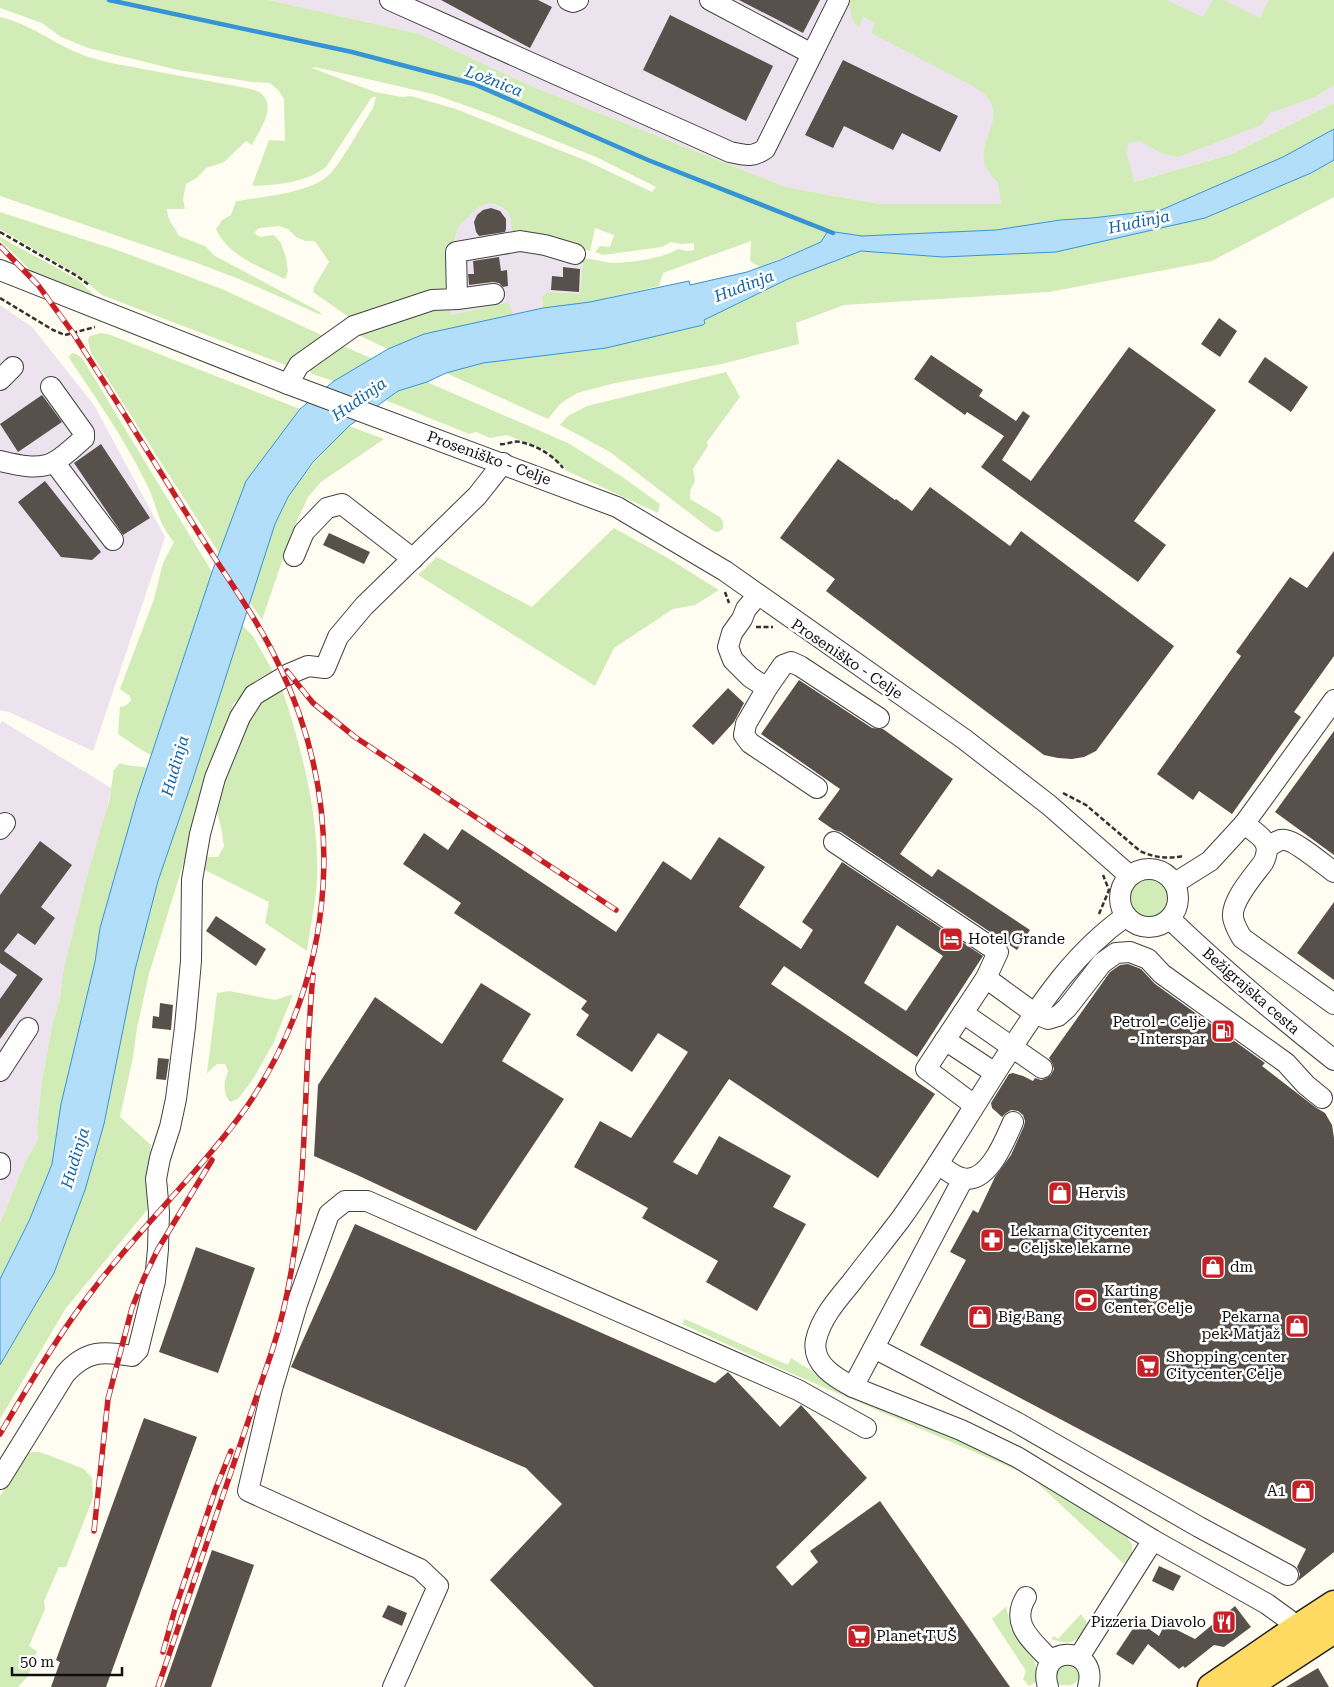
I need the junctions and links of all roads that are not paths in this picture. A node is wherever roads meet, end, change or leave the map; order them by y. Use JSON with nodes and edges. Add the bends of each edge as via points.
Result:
{"nodes":[{"id":1,"x":390,"y":0,"type":"edge"},
{"id":2,"x":568,"y":0,"type":"edge"},
{"id":3,"x":578,"y":0,"type":"edge"},
{"id":4,"x":710,"y":0,"type":"edge"},
{"id":5,"x":839,"y":0,"type":"edge"},
{"id":6,"x":812,"y":54,"type":"junction"},
{"id":7,"x":575,"y":254,"type":"dead end"},
{"id":8,"x":0,"y":270,"type":"edge"},
{"id":9,"x":494,"y":294,"type":"dead end"},
{"id":10,"x":457,"y":299,"type":"junction"},
{"id":11,"x":292,"y":385,"type":"junction"},
{"id":12,"x":52,"y":387,"type":"dead end"},
{"id":13,"x":0,"y":461,"type":"edge"},
{"id":14,"x":54,"y":462,"type":"junction"},
{"id":15,"x":503,"y":463,"type":"junction"},
{"id":16,"x":113,"y":540,"type":"dead end"},
{"id":17,"x":294,"y":556,"type":"dead end"},
{"id":18,"x":413,"y":559,"type":"junction"},
{"id":19,"x":758,"y":595,"type":"junction"},
{"id":20,"x":767,"y":688,"type":"junction"},
{"id":21,"x":1334,"y":700,"type":"edge"},
{"id":22,"x":879,"y":718,"type":"dead end"},
{"id":23,"x":817,"y":788,"type":"dead end"},
{"id":24,"x":1244,"y":824,"type":"junction"},
{"id":25,"x":834,"y":842,"type":"dead end"},
{"id":26,"x":1267,"y":848,"type":"junction"},
{"id":27,"x":1334,"y":872,"type":"edge"},
{"id":28,"x":1130,"y":876,"type":"junction"},
{"id":29,"x":1175,"y":883,"type":"junction"},
{"id":30,"x":1126,"y":916,"type":"junction"},
{"id":31,"x":1170,"y":918,"type":"junction"},
{"id":32,"x":1148,"y":927,"type":"junction"},
{"id":33,"x":1148,"y":959,"type":"junction"},
{"id":34,"x":986,"y":978,"type":"junction"},
{"id":35,"x":1334,"y":1004,"type":"edge"},
{"id":36,"x":963,"y":1013,"type":"junction"},
{"id":37,"x":1034,"y":1013,"type":"junction"},
{"id":38,"x":28,"y":1028,"type":"dead end"},
{"id":39,"x":945,"y":1040,"type":"junction"},
{"id":40,"x":1012,"y":1046,"type":"junction"},
{"id":41,"x":1334,"y":1060,"type":"edge"},
{"id":42,"x":1042,"y":1068,"type":"dead end"},
{"id":43,"x":0,"y":1071,"type":"edge"},
{"id":44,"x":995,"y":1073,"type":"junction"},
{"id":45,"x":1324,"y":1097,"type":"edge"},
{"id":46,"x":974,"y":1105,"type":"junction"},
{"id":47,"x":1013,"y":1122,"type":"dead end"},
{"id":48,"x":0,"y":1163,"type":"edge"},
{"id":49,"x":938,"y":1164,"type":"junction"},
{"id":50,"x":0,"y":1169,"type":"edge"},
{"id":51,"x":964,"y":1179,"type":"junction"},
{"id":52,"x":874,"y":1348,"type":"junction"},
{"id":53,"x":853,"y":1387,"type":"junction"},
{"id":54,"x":866,"y":1428,"type":"dead end"},
{"id":55,"x":0,"y":1479,"type":"edge"},
{"id":56,"x":1120,"y":1482,"type":"junction"},
{"id":57,"x":1103,"y":1510,"type":"junction"},
{"id":58,"x":1153,"y":1540,"type":"junction"},
{"id":59,"x":1288,"y":1575,"type":"dead end"},
{"id":60,"x":1026,"y":1597,"type":"dead end"},
{"id":61,"x":1334,"y":1604,"type":"edge"},
{"id":62,"x":1334,"y":1630,"type":"edge"},
{"id":63,"x":1291,"y":1632,"type":"junction"},
{"id":64,"x":1079,"y":1657,"type":"junction"},
{"id":65,"x":1052,"y":1660,"type":"junction"},
{"id":66,"x":393,"y":1687,"type":"edge"},
{"id":67,"x":1048,"y":1687,"type":"edge"},
{"id":68,"x":1088,"y":1687,"type":"edge"},
{"id":69,"x":1211,"y":1687,"type":"edge"},
{"id":70,"x":1247,"y":1687,"type":"edge"}],
"edges":[{"from":1,"to":6,"type":"street","via":[[730,152],[744,155],[756,155],[765,149]]},
{"from":2,"to":3,"type":"street"},
{"from":4,"to":6,"type":"street"},
{"from":5,"to":6,"type":"street"},
{"from":7,"to":10,"type":"street","via":[[520,242],[456,252]]},
{"from":8,"to":11,"type":"street"},
{"from":9,"to":10,"type":"street"},
{"from":10,"to":11,"type":"street","via":[[432,300],[354,326],[299,365]]},
{"from":11,"to":15,"type":"street"},
{"from":12,"to":14,"type":"street","via":[[84,433],[84,438]]},
{"from":13,"to":14,"type":"street","via":[[37,466]]},
{"from":14,"to":16,"type":"street"},
{"from":15,"to":18,"type":"street","via":[[477,496]]},
{"from":15,"to":19,"type":"street","via":[[617,507],[725,571]]},
{"from":17,"to":18,"type":"street","via":[[304,532],[327,508],[342,504]]},
{"from":18,"to":55,"type":"street","via":[[364,606],[338,637],[325,668],[308,666],[284,676],[254,695],[240,716],[215,778],[192,880],[191,961],[185,1027],[176,1100],[156,1179],[159,1212],[155,1281],[138,1350],[132,1356],[109,1352],[92,1355],[74,1364]]},
{"from":19,"to":20,"type":"street","via":[[732,633],[728,647],[733,660],[750,678]]},
{"from":19,"to":28,"type":"street","via":[[964,739],[1049,805]]},
{"from":20,"to":22,"type":"street","via":[[784,665],[791,662]]},
{"from":20,"to":23,"type":"street","via":[[746,724],[744,736],[750,744]]},
{"from":21,"to":24,"type":"street"},
{"from":24,"to":26,"type":"street","via":[[1263,839]]},
{"from":24,"to":29,"type":"street","via":[[1210,861]]},
{"from":25,"to":34,"type":"street","via":[[998,952]]},
{"from":26,"to":27,"type":"street","via":[[1276,841],[1285,840]]},
{"from":26,"to":35,"type":"street","via":[[1263,863],[1235,902],[1232,915],[1235,928],[1242,938]]},
{"from":28,"to":29,"type":"street","via":[[1154,869]]},
{"from":28,"to":30,"type":"street","via":[[1120,895]]},
{"from":29,"to":31,"type":"street","via":[[1179,902]]},
{"from":30,"to":32,"type":"street"},
{"from":30,"to":37,"type":"street","via":[[1070,965]]},
{"from":31,"to":32,"type":"street"},
{"from":31,"to":41,"type":"street","name":"Bežigrajska cesta","via":[[1276,1015]]},
{"from":32,"to":33,"type":"street"},
{"from":33,"to":37,"type":"street","via":[[1130,952],[1116,953],[1102,963],[1058,1016],[1048,1019]]},
{"from":33,"to":45,"type":"street","via":[[1162,974],[1286,1063],[1306,1085]]},
{"from":34,"to":36,"type":"street"},
{"from":34,"to":37,"type":"street"},
{"from":36,"to":39,"type":"street"},
{"from":36,"to":40,"type":"street"},
{"from":37,"to":40,"type":"street"},
{"from":38,"to":43,"type":"street"},
{"from":39,"to":44,"type":"street"},
{"from":39,"to":46,"type":"street","via":[[926,1069]]},
{"from":40,"to":42,"type":"street"},
{"from":40,"to":44,"type":"street"},
{"from":44,"to":46,"type":"street"},
{"from":46,"to":49,"type":"street"},
{"from":47,"to":51,"type":"street","via":[[996,1159],[984,1171]]},
{"from":48,"to":50,"type":"street"},
{"from":49,"to":51,"type":"street"},
{"from":49,"to":53,"type":"street","via":[[821,1326],[816,1343],[818,1357],[825,1369]]},
{"from":51,"to":52,"type":"street"},
{"from":52,"to":53,"type":"street"},
{"from":52,"to":56,"type":"street","via":[[1077,1455]]},
{"from":53,"to":57,"type":"street","via":[[961,1430],[1018,1457]]},
{"from":54,"to":66,"type":"street","via":[[798,1390],[367,1201],[345,1201],[329,1214],[296,1304],[248,1491],[420,1569],[438,1586]]},
{"from":56,"to":57,"type":"street"},
{"from":56,"to":59,"type":"street"},
{"from":57,"to":58,"type":"street"},
{"from":58,"to":63,"type":"street","via":[[1266,1604],[1289,1620]]},
{"from":58,"to":64,"type":"street"},
{"from":60,"to":65,"type":"street","via":[[1019,1617],[1023,1630]]},
{"from":61,"to":63,"type":"main road"},
{"from":62,"to":70,"type":"main road"},
{"from":63,"to":69,"type":"main road"},
{"from":64,"to":65,"type":"street","via":[[1064,1654]]},
{"from":64,"to":68,"type":"street","via":[[1088,1666],[1091,1676]]},
{"from":65,"to":67,"type":"street","via":[[1046,1672]]}]}
